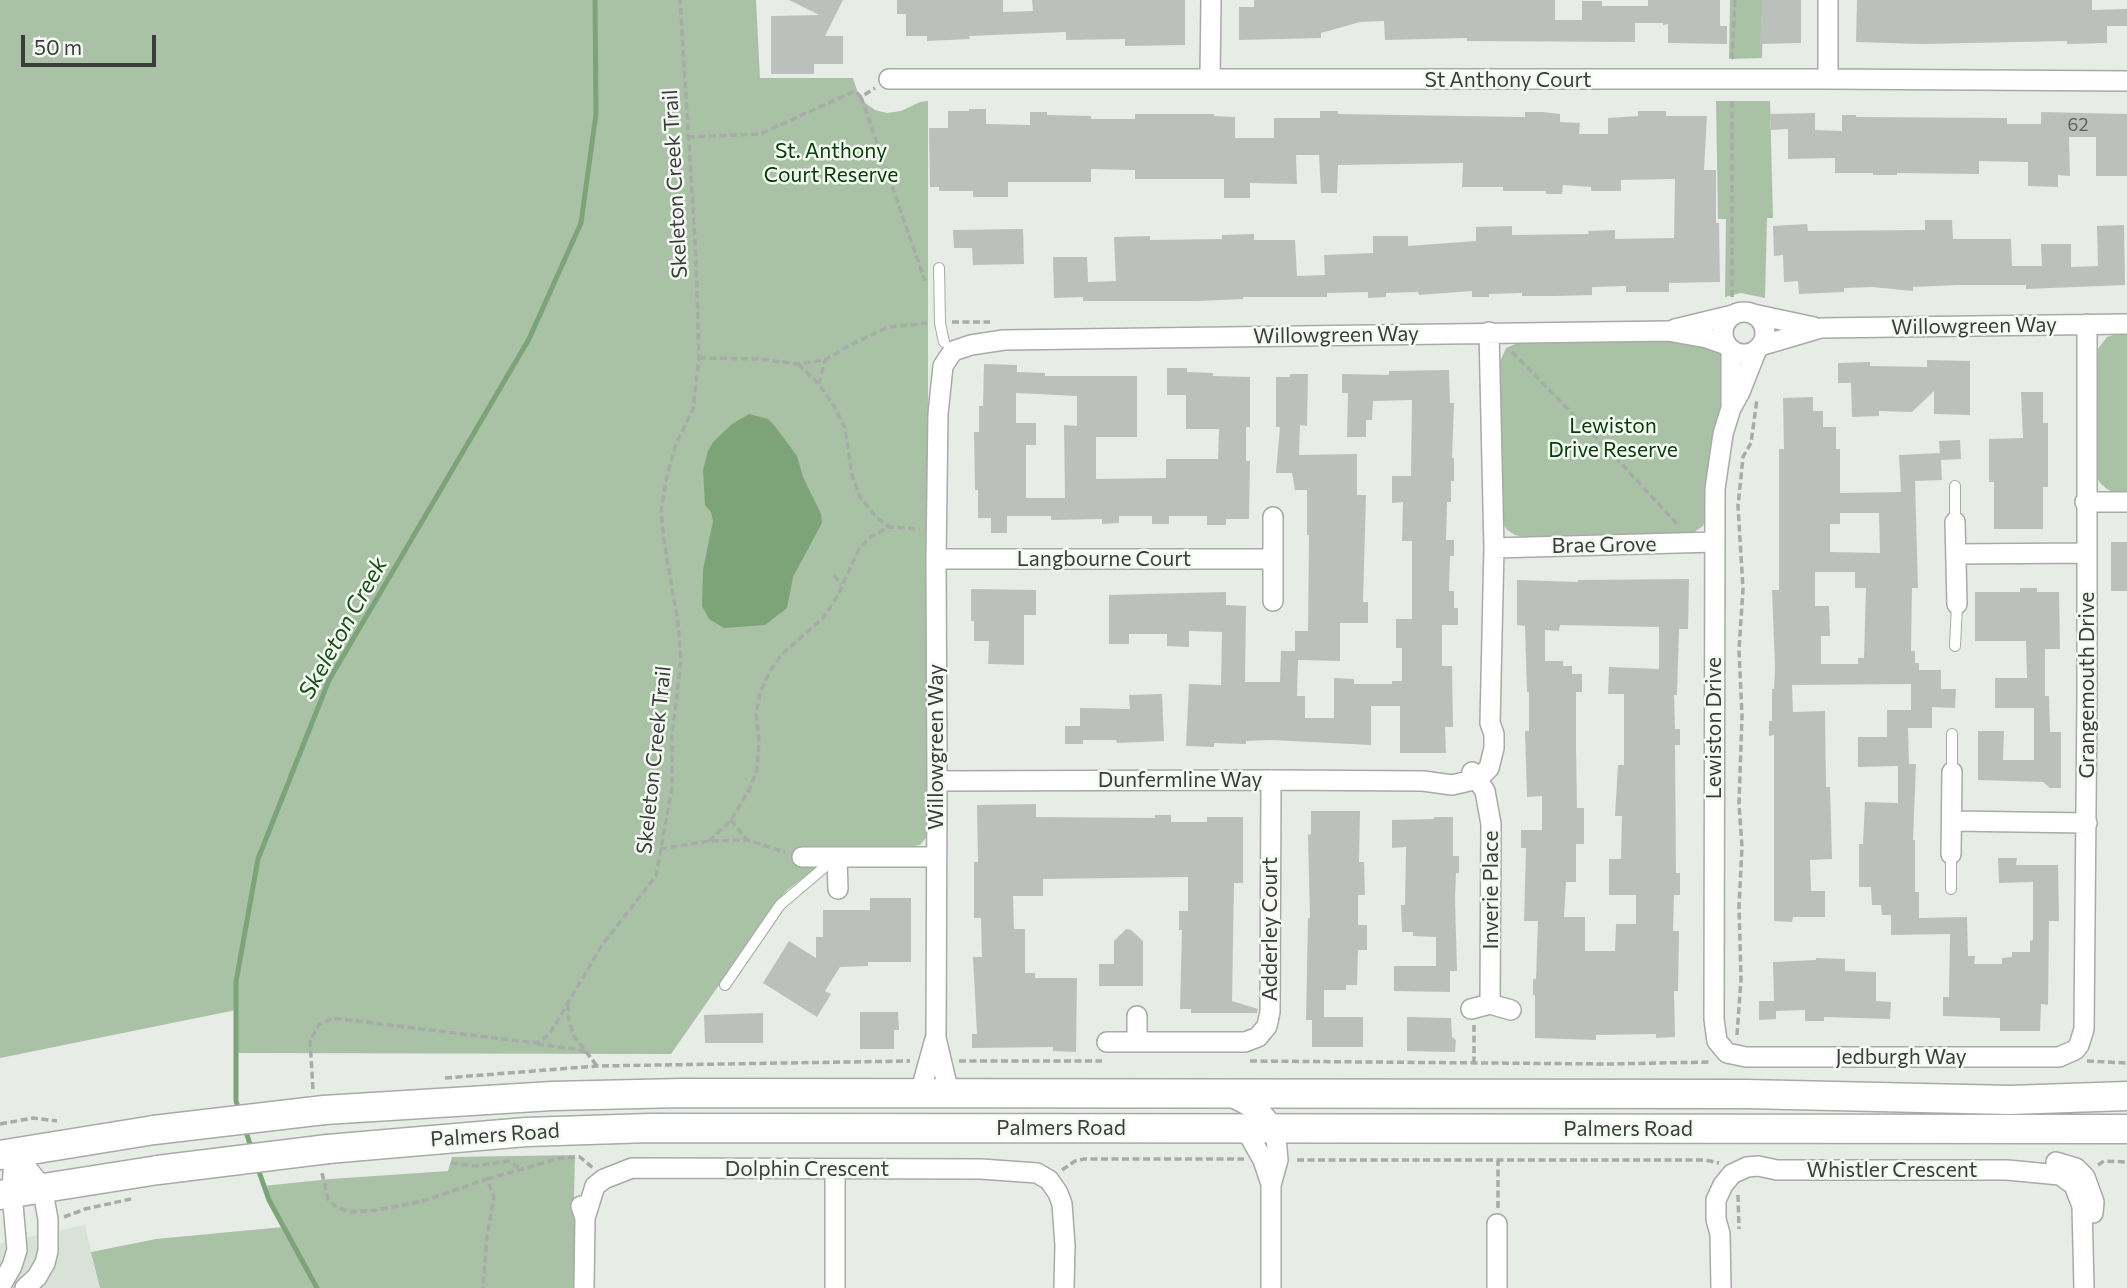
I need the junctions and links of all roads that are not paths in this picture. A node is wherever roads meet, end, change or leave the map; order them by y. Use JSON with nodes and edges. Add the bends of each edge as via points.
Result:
{"nodes":[{"id":1,"x":1211,"y":0,"type":"edge"},
{"id":2,"x":1828,"y":0,"type":"edge"},
{"id":3,"x":1210,"y":78,"type":"junction"},
{"id":4,"x":889,"y":79,"type":"road end"},
{"id":5,"x":1828,"y":79,"type":"junction"},
{"id":6,"x":2127,"y":81,"type":"edge"},
{"id":7,"x":939,"y":268,"type":"dead end"},
{"id":8,"x":1733,"y":306,"type":"junction"},
{"id":9,"x":1753,"y":314,"type":"junction"},
{"id":10,"x":2087,"y":324,"type":"junction"},
{"id":11,"x":2127,"y":324,"type":"edge"},
{"id":12,"x":1821,"y":328,"type":"junction"},
{"id":13,"x":1668,"y":331,"type":"junction"},
{"id":14,"x":1489,"y":341,"type":"junction"},
{"id":15,"x":949,"y":347,"type":"junction"},
{"id":16,"x":1729,"y":347,"type":"junction"},
{"id":17,"x":1759,"y":347,"type":"junction"},
{"id":18,"x":1731,"y":408,"type":"junction"},
{"id":19,"x":1955,"y":486,"type":"dead end"},
{"id":20,"x":2085,"y":502,"type":"junction"},
{"id":21,"x":2127,"y":502,"type":"edge"},
{"id":22,"x":1273,"y":517,"type":"dead end"},
{"id":23,"x":1955,"y":522,"type":"joint"},
{"id":24,"x":1705,"y":543,"type":"junction"},
{"id":25,"x":1494,"y":548,"type":"junction"},
{"id":26,"x":2086,"y":553,"type":"junction"},
{"id":27,"x":1956,"y":554,"type":"junction"},
{"id":28,"x":936,"y":559,"type":"junction"},
{"id":29,"x":1272,"y":559,"type":"junction"},
{"id":30,"x":1272,"y":601,"type":"dead end"},
{"id":31,"x":1956,"y":604,"type":"joint"},
{"id":32,"x":1955,"y":646,"type":"dead end"},
{"id":33,"x":1952,"y":734,"type":"dead end"},
{"id":34,"x":1952,"y":772,"type":"joint"},
{"id":35,"x":1475,"y":775,"type":"junction"},
{"id":36,"x":1271,"y":780,"type":"junction"},
{"id":37,"x":937,"y":782,"type":"junction"},
{"id":38,"x":1952,"y":821,"type":"junction"},
{"id":39,"x":2087,"y":823,"type":"junction"},
{"id":40,"x":1951,"y":854,"type":"joint"},
{"id":41,"x":802,"y":857,"type":"road end"},
{"id":42,"x":837,"y":857,"type":"junction"},
{"id":43,"x":936,"y":857,"type":"junction"},
{"id":44,"x":838,"y":889,"type":"dead end"},
{"id":45,"x":1951,"y":890,"type":"dead end"},
{"id":46,"x":724,"y":985,"type":"dead end"},
{"id":47,"x":1511,"y":1010,"type":"dead end"},
{"id":48,"x":1138,"y":1016,"type":"dead end"},
{"id":49,"x":936,"y":1038,"type":"junction"},
{"id":50,"x":1107,"y":1042,"type":"dead end"},
{"id":51,"x":1137,"y":1042,"type":"junction"},
{"id":52,"x":2077,"y":1048,"type":"joint"},
{"id":53,"x":1727,"y":1051,"type":"joint"},
{"id":54,"x":919,"y":1093,"type":"junction"},
{"id":55,"x":949,"y":1093,"type":"junction"},
{"id":56,"x":1227,"y":1093,"type":"junction"},
{"id":57,"x":2127,"y":1096,"type":"edge"},
{"id":58,"x":1259,"y":1128,"type":"junction"},
{"id":59,"x":2127,"y":1129,"type":"edge"},
{"id":60,"x":7,"y":1153,"type":"edge"},
{"id":61,"x":1270,"y":1160,"type":"junction"},
{"id":62,"x":632,"y":1168,"type":"junction"},
{"id":63,"x":835,"y":1170,"type":"junction"},
{"id":64,"x":981,"y":1170,"type":"junction"},
{"id":65,"x":42,"y":1187,"type":"junction"},
{"id":66,"x":6,"y":1194,"type":"edge"},
{"id":67,"x":585,"y":1219,"type":"junction"},
{"id":68,"x":1497,"y":1224,"type":"road end"},
{"id":69,"x":1065,"y":1245,"type":"junction"},
{"id":70,"x":0,"y":1287,"type":"edge"},
{"id":71,"x":25,"y":1288,"type":"edge"},
{"id":72,"x":584,"y":1288,"type":"edge"},
{"id":73,"x":835,"y":1288,"type":"edge"},
{"id":74,"x":1064,"y":1288,"type":"edge"},
{"id":75,"x":1271,"y":1288,"type":"edge"},
{"id":76,"x":1497,"y":1288,"type":"edge"},
{"id":77,"x":1721,"y":1288,"type":"edge"},
{"id":78,"x":2084,"y":1288,"type":"edge"}],
"edges":[{"from":1,"to":3,"type":"street"},
{"from":2,"to":5,"type":"street"},
{"from":3,"to":4,"type":"street","name":"St Anthony Court"},
{"from":3,"to":5,"type":"street","name":"St Anthony Court"},
{"from":5,"to":6,"type":"street","name":"St Anthony Court"},
{"from":7,"to":15,"type":"lane","name":"Willowgreen Way","via":[[940,323]]},
{"from":8,"to":9,"type":"street"},
{"from":8,"to":13,"type":"street","name":"Willowgreen Way"},
{"from":8,"to":16,"type":"street","via":[[1724,329]]},
{"from":9,"to":12,"type":"street","name":"Willowgreen Way"},
{"from":9,"to":17,"type":"street","via":[[1764,330]]},
{"from":10,"to":11,"type":"street","name":"Willowgreen Way"},
{"from":10,"to":12,"type":"street","name":"Willowgreen Way"},
{"from":10,"to":20,"type":"street","name":"Grangemouth Drive"},
{"from":12,"to":17,"type":"street","name":"Willowgreen Way"},
{"from":13,"to":14,"type":"street","name":"Willowgreen Way"},
{"from":13,"to":16,"type":"street","name":"Willowgreen Way"},
{"from":14,"to":15,"type":"street","name":"Willowgreen Way","via":[[1004,340]]},
{"from":14,"to":25,"type":"street"},
{"from":15,"to":28,"type":"street","name":"Willowgreen Way","via":[[938,414]]},
{"from":16,"to":17,"type":"street","via":[[1746,354]]},
{"from":16,"to":18,"type":"street","name":"Lewiston Drive"},
{"from":17,"to":18,"type":"street","name":"Lewiston Drive"},
{"from":18,"to":24,"type":"street","name":"Lewiston Drive"},
{"from":19,"to":23,"type":"lane"},
{"from":20,"to":21,"type":"street"},
{"from":20,"to":26,"type":"street","name":"Grangemouth Drive"},
{"from":22,"to":29,"type":"street"},
{"from":23,"to":27,"type":"street"},
{"from":24,"to":25,"type":"street","name":"Brae Grove"},
{"from":24,"to":53,"type":"street","name":"Lewiston Drive","via":[[1714,1018],[1715,1035]]},
{"from":25,"to":35,"type":"street","via":[[1490,723]]},
{"from":26,"to":27,"type":"street"},
{"from":26,"to":39,"type":"street","name":"Grangemouth Drive"},
{"from":27,"to":31,"type":"street"},
{"from":28,"to":29,"type":"street","name":"Langbourne Court"},
{"from":28,"to":37,"type":"street","name":"Willowgreen Way"},
{"from":29,"to":30,"type":"street"},
{"from":31,"to":32,"type":"lane"},
{"from":33,"to":34,"type":"lane"},
{"from":34,"to":38,"type":"street"},
{"from":35,"to":36,"type":"street","name":"Dunfermline Way","via":[[1452,785]]},
{"from":35,"to":47,"type":"street","name":"Inverie Place","via":[[1485,791],[1491,824],[1478,1011]]},
{"from":36,"to":37,"type":"street","name":"Dunfermline Way"},
{"from":36,"to":51,"type":"street","name":"Adderley Court","via":[[1267,1026],[1258,1037],[1245,1042]]},
{"from":37,"to":43,"type":"street","name":"Willowgreen Way"},
{"from":38,"to":39,"type":"street"},
{"from":38,"to":40,"type":"street"},
{"from":39,"to":52,"type":"street","name":"Grangemouth Drive","via":[[2084,1029]]},
{"from":40,"to":45,"type":"lane"},
{"from":41,"to":42,"type":"street"},
{"from":42,"to":43,"type":"street"},
{"from":42,"to":44,"type":"street"},
{"from":42,"to":46,"type":"lane","via":[[780,905]]},
{"from":43,"to":49,"type":"street","name":"Willowgreen Way"},
{"from":48,"to":51,"type":"street"},
{"from":49,"to":54,"type":"street","name":"Willowgreen Way"},
{"from":49,"to":55,"type":"street","name":"Willowgreen Way"},
{"from":50,"to":51,"type":"street","name":"Adderley Court"},
{"from":52,"to":53,"type":"street","name":"Jedburgh Way","via":[[2065,1056],[2048,1058],[1745,1058]]},
{"from":54,"to":55,"type":"main road","name":"Palmers Road"},
{"from":54,"to":60,"type":"main road","name":"Palmers Road","bridge":true,"via":[[611,1094],[324,1110]]},
{"from":55,"to":56,"type":"main road","name":"Palmers Road"},
{"from":56,"to":57,"type":"main road","name":"Palmers Road","via":[[1746,1094],[2010,1100]]},
{"from":56,"to":58,"type":"street","via":[[1263,1114]]},
{"from":58,"to":59,"type":"main road","name":"Palmers Road"},
{"from":58,"to":61,"type":"street"},
{"from":58,"to":61,"type":"street","via":[[1278,1151]]},
{"from":58,"to":65,"type":"main road","name":"Palmers Road","bridge":true,"via":[[585,1129],[328,1149]]},
{"from":60,"to":65,"type":"street"},
{"from":60,"to":66,"type":"street"},
{"from":61,"to":75,"type":"street"},
{"from":62,"to":63,"type":"street","name":"Dolphin Crescent"},
{"from":62,"to":67,"type":"street","name":"Dolphin Crescent","via":[[599,1182]]},
{"from":62,"to":67,"type":"street","name":"Dolphin Crescent","via":[[615,1162],[587,1178],[581,1203]]},
{"from":63,"to":64,"type":"street","name":"Dolphin Crescent"},
{"from":63,"to":73,"type":"street"},
{"from":64,"to":69,"type":"street","name":"Dolphin Crescent","via":[[1037,1173],[1049,1180],[1062,1204]]},
{"from":64,"to":69,"type":"street","name":"Dolphin Crescent","via":[[1023,1160],[1044,1163],[1058,1172],[1071,1200]]},
{"from":65,"to":66,"type":"main road","name":"Palmers Road"},
{"from":65,"to":71,"type":"street","via":[[48,1251],[37,1277]]},
{"from":66,"to":70,"type":"street","via":[[17,1250]]},
{"from":67,"to":72,"type":"street","name":"Dolphin Crescent"},
{"from":68,"to":76,"type":"street"},
{"from":69,"to":74,"type":"street","name":"Dolphin Crescent"},
{"from":77,"to":78,"type":"street","name":"Whistler Crescent","via":[[1720,1234],[1736,1183],[1777,1170],[2007,1170],[2054,1162],[2083,1174],[2095,1202],[2084,1247]]}]}
